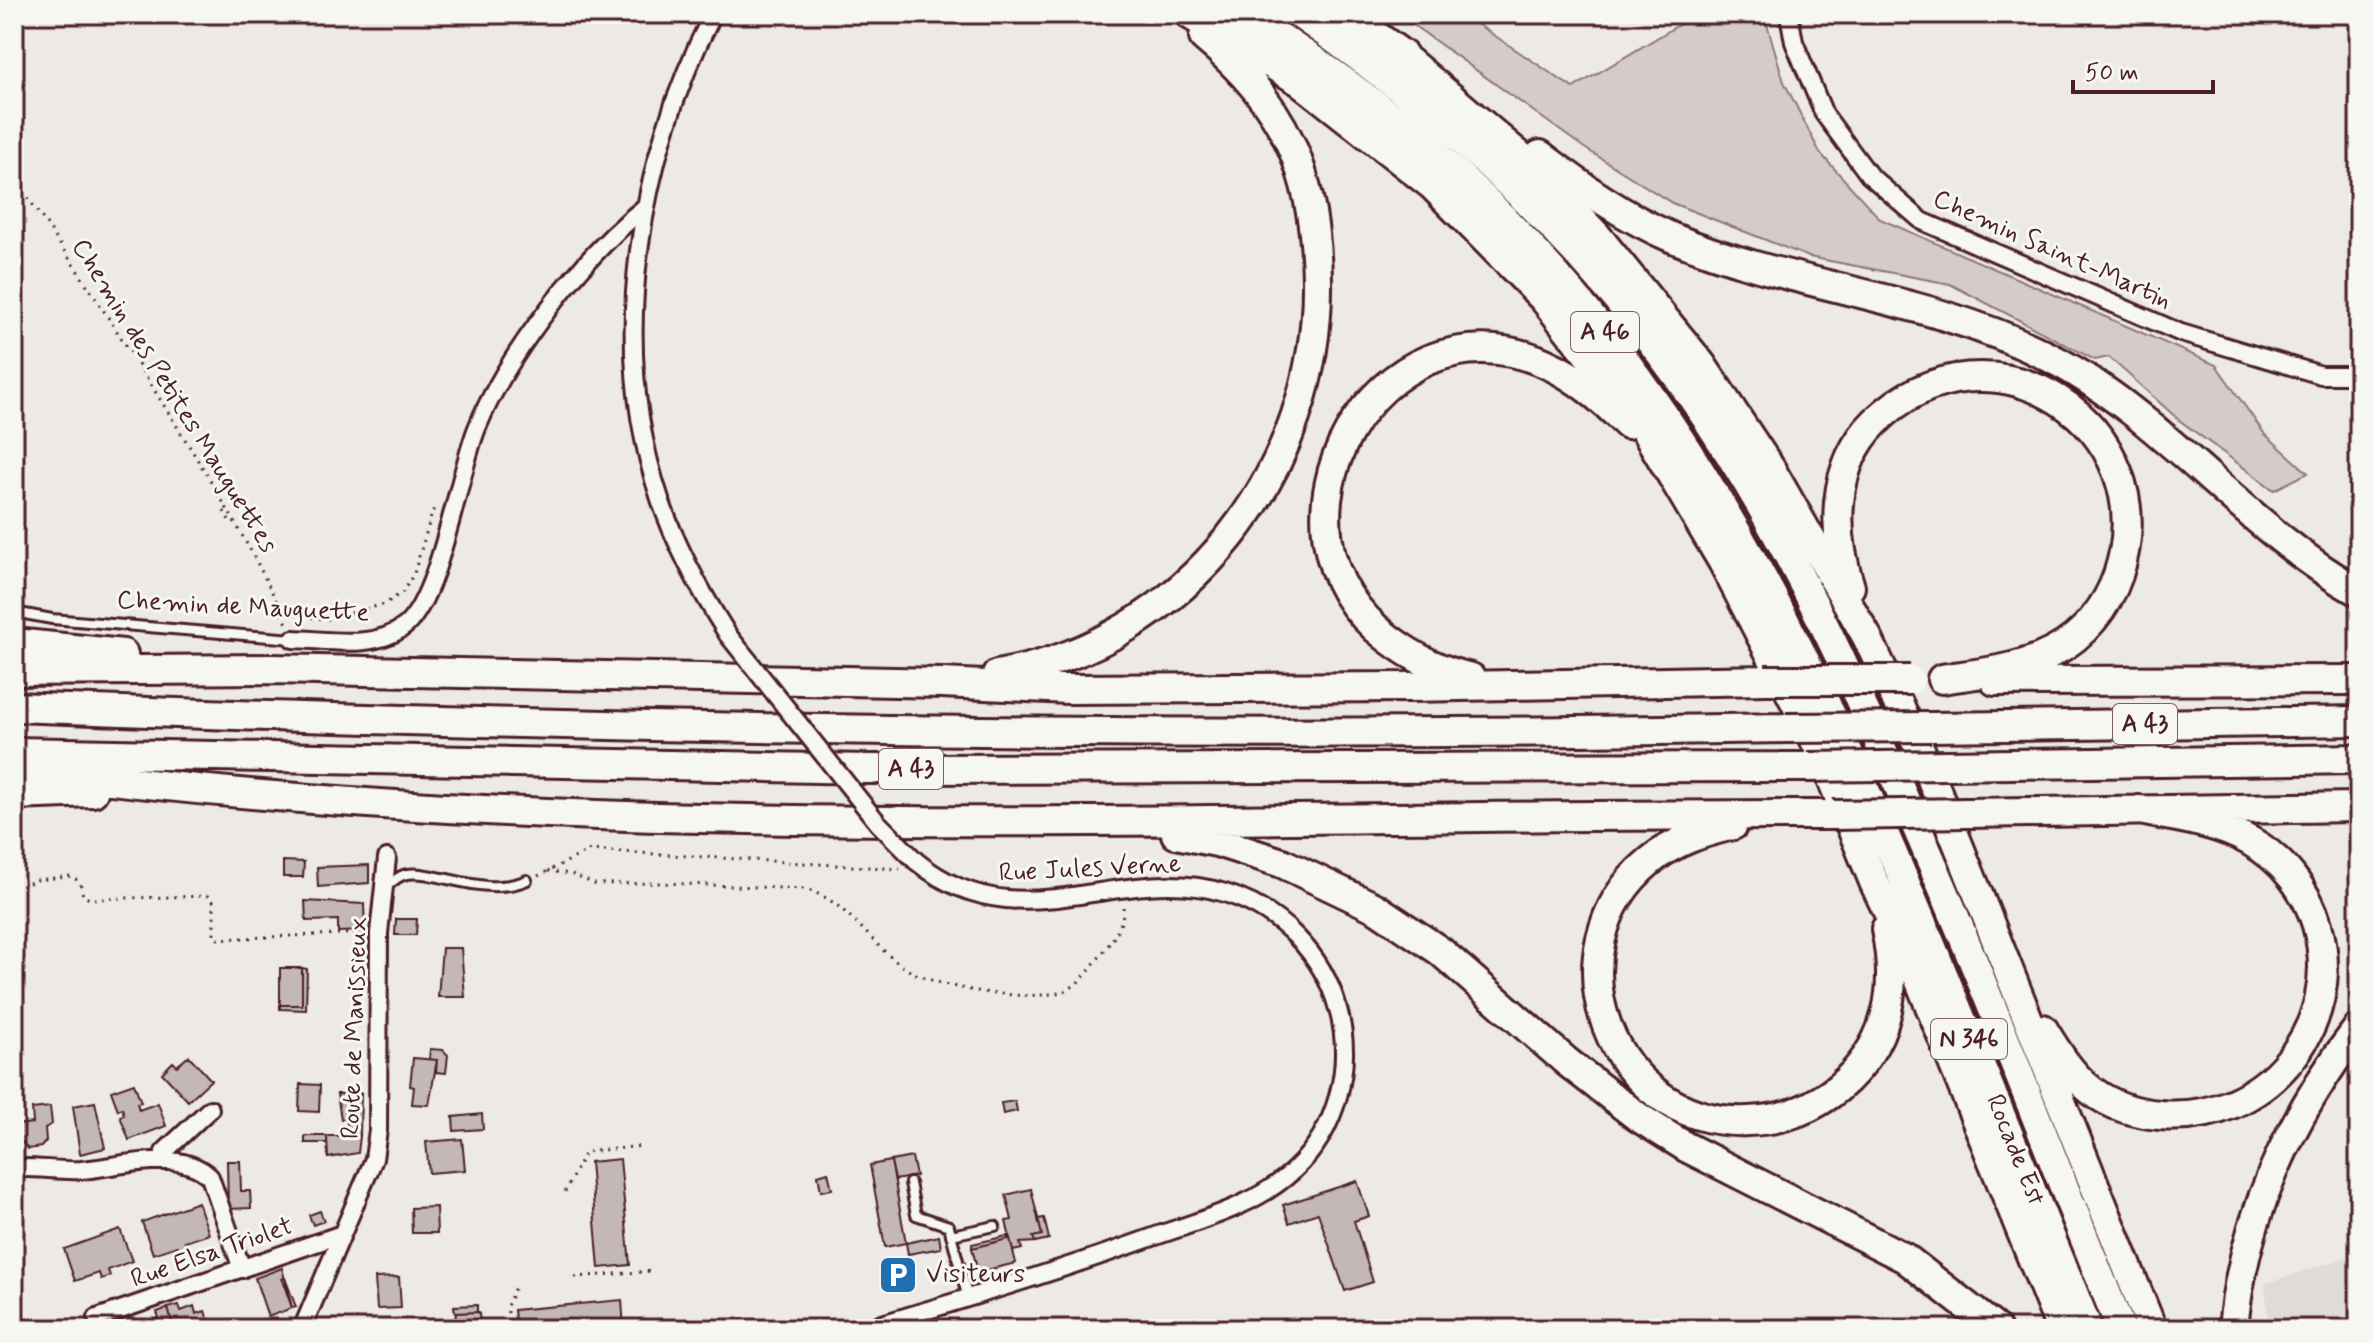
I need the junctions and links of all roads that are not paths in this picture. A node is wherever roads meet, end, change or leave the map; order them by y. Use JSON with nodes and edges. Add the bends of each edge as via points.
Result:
{"nodes":[{"id":1,"x":713,"y":14,"type":"edge"},
{"id":2,"x":1176,"y":14,"type":"edge"},
{"id":3,"x":1189,"y":14,"type":"edge"},
{"id":4,"x":1241,"y":14,"type":"edge"},
{"id":5,"x":1299,"y":14,"type":"edge"},
{"id":6,"x":1346,"y":14,"type":"edge"},
{"id":7,"x":1789,"y":14,"type":"edge"},
{"id":8,"x":1389,"y":45,"type":"junction"},
{"id":9,"x":645,"y":207,"type":"junction"},
{"id":10,"x":2359,"y":375,"type":"edge"},
{"id":11,"x":1677,"y":484,"type":"junction"},
{"id":12,"x":2359,"y":592,"type":"edge"},
{"id":13,"x":14,"y":612,"type":"edge"},
{"id":14,"x":1867,"y":637,"type":"junction"},
{"id":15,"x":293,"y":639,"type":"joint"},
{"id":16,"x":14,"y":643,"type":"edge"},
{"id":17,"x":271,"y":669,"type":"junction"},
{"id":18,"x":14,"y":671,"type":"edge"},
{"id":19,"x":1942,"y":679,"type":"junction"},
{"id":20,"x":2359,"y":680,"type":"edge"},
{"id":21,"x":942,"y":683,"type":"junction"},
{"id":22,"x":1507,"y":683,"type":"junction"},
{"id":23,"x":14,"y":707,"type":"edge"},
{"id":24,"x":2359,"y":721,"type":"edge"},
{"id":25,"x":1849,"y":750,"type":"joint"},
{"id":26,"x":1883,"y":750,"type":"joint"},
{"id":27,"x":14,"y":752,"type":"edge"},
{"id":28,"x":2359,"y":759,"type":"edge"},
{"id":29,"x":14,"y":768,"type":"edge"},
{"id":30,"x":201,"y":789,"type":"junction"},
{"id":31,"x":14,"y":795,"type":"edge"},
{"id":32,"x":2359,"y":807,"type":"edge"},
{"id":33,"x":2139,"y":810,"type":"junction"},
{"id":34,"x":1796,"y":815,"type":"junction"},
{"id":35,"x":1051,"y":823,"type":"junction"},
{"id":36,"x":387,"y":858,"type":"dead end"},
{"id":37,"x":527,"y":880,"type":"road end"},
{"id":38,"x":1874,"y":882,"type":"junction"},
{"id":39,"x":385,"y":888,"type":"junction"},
{"id":40,"x":2008,"y":962,"type":"junction"},
{"id":41,"x":2359,"y":1027,"type":"edge"},
{"id":42,"x":210,"y":1109,"type":"dead end"},
{"id":43,"x":163,"y":1161,"type":"junction"},
{"id":44,"x":24,"y":1168,"type":"dead end"},
{"id":45,"x":910,"y":1183,"type":"dead end"},
{"id":46,"x":995,"y":1226,"type":"dead end"},
{"id":47,"x":342,"y":1234,"type":"junction"},
{"id":48,"x":951,"y":1235,"type":"junction"},
{"id":49,"x":242,"y":1269,"type":"junction"},
{"id":50,"x":968,"y":1299,"type":"junction"},
{"id":51,"x":97,"y":1318,"type":"dead end"},
{"id":52,"x":302,"y":1329,"type":"edge"},
{"id":53,"x":865,"y":1329,"type":"edge"},
{"id":54,"x":1996,"y":1329,"type":"edge"},
{"id":55,"x":2061,"y":1329,"type":"edge"},
{"id":56,"x":2088,"y":1329,"type":"edge"},
{"id":57,"x":2121,"y":1329,"type":"edge"},
{"id":58,"x":2152,"y":1329,"type":"edge"},
{"id":59,"x":2233,"y":1329,"type":"edge"}],
"edges":[{"from":1,"to":9,"type":"street","name":"Rue Jules Verne","via":[[673,110]]},
{"from":2,"to":21,"type":"highway","via":[[1264,95],[1304,174],[1315,234],[1317,290],[1308,377],[1295,421],[1269,480],[1239,528],[1204,569],[1156,609],[1103,641],[1059,659]]},
{"from":3,"to":11,"type":"highway","via":[[1333,107],[1475,226],[1602,369]]},
{"from":4,"to":25,"type":"highway","number":"A 46","via":[[1340,79],[1440,159],[1590,313],[1715,490],[1777,600]]},
{"from":5,"to":26,"type":"highway","number":"A 46","via":[[1404,91],[1509,181],[1654,344],[1772,523]]},
{"from":6,"to":8,"type":"highway"},
{"from":7,"to":10,"type":"street","name":"Chemin Saint-Martin","via":[[1794,42],[1824,114],[1869,175],[1922,221],[2181,333],[2321,375]]},
{"from":8,"to":12,"type":"highway","via":[[1595,196],[1660,232],[1744,263],[1960,318],[2052,358],[2137,417],[2289,547]]},
{"from":8,"to":14,"type":"highway","via":[[1521,157],[1645,292],[1753,441]]},
{"from":9,"to":15,"type":"street","name":"Chemin de Mauguette","via":[[610,236],[498,385],[470,446],[418,611],[404,627],[380,639]]},
{"from":9,"to":50,"type":"street","name":"Rue Jules Verne","bridge":true,"via":[[635,346],[644,441],[674,535],[728,635],[878,823],[920,864],[952,885],[991,898],[1026,902],[1169,886],[1227,894],[1261,909],[1302,941],[1330,986],[1341,1022],[1344,1062],[1333,1113],[1307,1158],[1279,1183],[1249,1200],[1091,1259]]},
{"from":11,"to":22,"type":"highway","via":[[1607,404],[1576,380],[1525,356],[1489,351],[1443,357],[1400,377],[1361,411],[1338,450],[1326,502],[1329,543],[1346,589],[1370,623],[1414,656],[1455,674]]},
{"from":11,"to":38,"type":"highway","via":[[1820,750]]},
{"from":13,"to":15,"type":"lane","name":"Chemin de Mauguette"},
{"from":14,"to":19,"type":"highway","via":[[1842,558],[1837,516],[1849,461],[1867,430],[1909,396],[1961,378],[1999,378],[2055,396],[2096,434],[2119,476],[2127,535],[2117,579],[2091,622],[2053,652],[2018,666]]},
{"from":14,"to":40,"type":"highway"},
{"from":16,"to":17,"type":"highway"},
{"from":17,"to":18,"type":"highway"},
{"from":17,"to":21,"type":"highway"},
{"from":19,"to":20,"type":"highway"},
{"from":19,"to":22,"type":"highway","bridge":true},
{"from":21,"to":22,"type":"highway","via":[[1068,689]]},
{"from":23,"to":24,"type":"highway","number":"A 43","bridge":true,"via":[[789,729],[1148,732]]},
{"from":25,"to":56,"type":"highway","name":"Rocade Est","number":"N 346"},
{"from":26,"to":57,"type":"highway","name":"Rocade Est","number":"N 346"},
{"from":27,"to":28,"type":"highway","number":"A 43","bridge":true,"via":[[869,769],[1808,767]]},
{"from":29,"to":30,"type":"highway"},
{"from":30,"to":31,"type":"highway"},
{"from":30,"to":35,"type":"highway","via":[[579,815]]},
{"from":32,"to":33,"type":"highway"},
{"from":33,"to":34,"type":"highway","bridge":true},
{"from":33,"to":40,"type":"highway","via":[[2248,839],[2296,882],[2314,916],[2324,958],[2318,1011],[2296,1055],[2259,1091],[2219,1110],[2171,1116],[2130,1111],[2076,1077]]},
{"from":34,"to":35,"type":"highway"},
{"from":34,"to":38,"type":"highway","via":[[1716,829],[1672,845],[1639,871],[1614,904],[1598,957],[1598,999],[1614,1043],[1642,1081],[1688,1111],[1738,1122],[1791,1114],[1839,1087],[1876,1042],[1892,991],[1890,949]]},
{"from":35,"to":54,"type":"highway","via":[[1217,842],[1346,891],[1440,951],[1638,1117],[1686,1147],[1878,1242],[1931,1275]]},
{"from":36,"to":39,"type":"street","name":"Route de Manissieux"},
{"from":37,"to":39,"type":"lane","via":[[509,888],[471,886],[418,873],[402,875]]},
{"from":38,"to":55,"type":"highway","via":[[1915,969]]},
{"from":39,"to":47,"type":"street","name":"Route de Manissieux","via":[[379,933],[378,1130],[374,1159]]},
{"from":40,"to":58,"type":"highway","via":[[2041,1058]]},
{"from":41,"to":59,"type":"highway","via":[[2313,1093],[2274,1169],[2250,1239]]},
{"from":42,"to":43,"type":"street","via":[[164,1152]]},
{"from":43,"to":44,"type":"street","via":[[78,1170]]},
{"from":43,"to":49,"type":"street","via":[[198,1166],[210,1177]]},
{"from":45,"to":48,"type":"lane","via":[[916,1215],[949,1226]]},
{"from":46,"to":48,"type":"lane"},
{"from":47,"to":49,"type":"street","name":"Rue Elsa Triolet"},
{"from":47,"to":52,"type":"street","name":"Route de Manissieux"},
{"from":48,"to":50,"type":"lane"},
{"from":49,"to":51,"type":"street","name":"Rue Elsa Triolet"},
{"from":50,"to":53,"type":"street","name":"Rue Jules Verne"}]}
